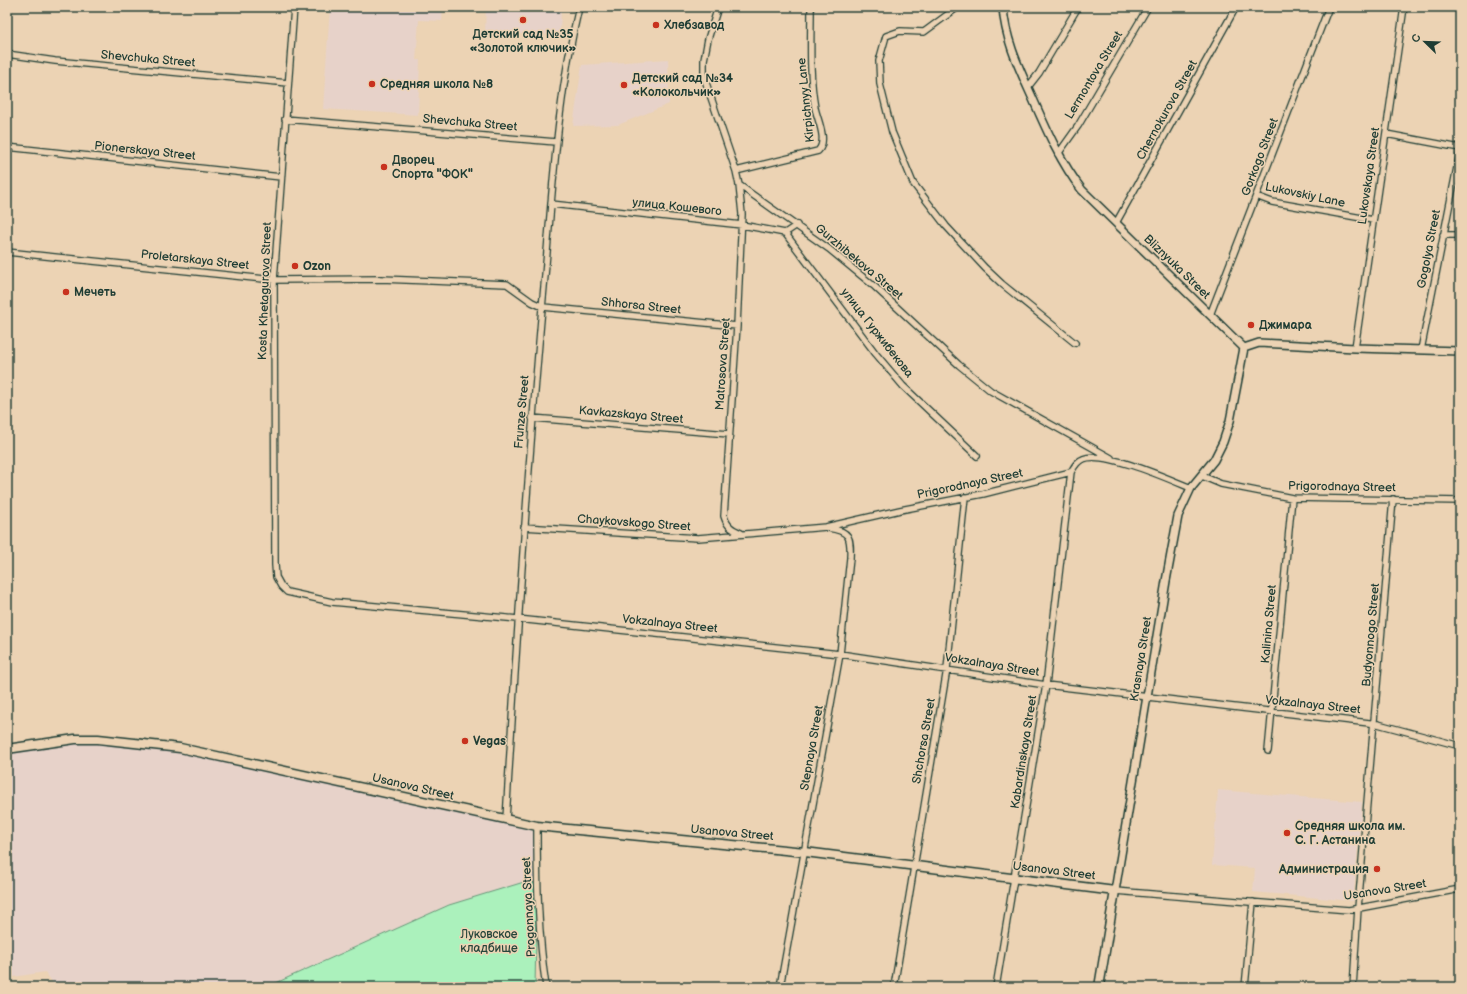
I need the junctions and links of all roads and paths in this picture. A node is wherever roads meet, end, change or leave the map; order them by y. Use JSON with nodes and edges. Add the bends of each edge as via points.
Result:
{"nodes":[{"id":1,"x":294,"y":7,"type":"edge"},
{"id":2,"x":579,"y":7,"type":"edge"},
{"id":3,"x":718,"y":7,"type":"edge"},
{"id":4,"x":811,"y":7,"type":"edge"},
{"id":5,"x":958,"y":7,"type":"edge"},
{"id":6,"x":1003,"y":7,"type":"edge"},
{"id":7,"x":1078,"y":7,"type":"edge"},
{"id":8,"x":1148,"y":7,"type":"edge"},
{"id":9,"x":1236,"y":7,"type":"edge"},
{"id":10,"x":1329,"y":7,"type":"edge"},
{"id":11,"x":1404,"y":7,"type":"edge"},
{"id":12,"x":7,"y":54,"type":"edge"},
{"id":13,"x":288,"y":84,"type":"junction"},
{"id":14,"x":1028,"y":87,"type":"junction"},
{"id":15,"x":285,"y":119,"type":"junction"},
{"id":16,"x":1386,"y":134,"type":"junction"},
{"id":17,"x":556,"y":142,"type":"junction"},
{"id":18,"x":7,"y":147,"type":"edge"},
{"id":19,"x":1460,"y":148,"type":"edge"},
{"id":20,"x":1460,"y":152,"type":"edge"},
{"id":21,"x":1058,"y":154,"type":"junction"},
{"id":22,"x":736,"y":171,"type":"junction"},
{"id":23,"x":281,"y":177,"type":"junction"},
{"id":24,"x":739,"y":184,"type":"junction"},
{"id":25,"x":1256,"y":196,"type":"junction"},
{"id":26,"x":551,"y":204,"type":"junction"},
{"id":27,"x":1373,"y":220,"type":"junction"},
{"id":28,"x":1116,"y":222,"type":"junction"},
{"id":29,"x":742,"y":225,"type":"junction"},
{"id":30,"x":797,"y":225,"type":"junction"},
{"id":31,"x":785,"y":233,"type":"junction"},
{"id":32,"x":1443,"y":235,"type":"junction"},
{"id":33,"x":1460,"y":235,"type":"edge"},
{"id":34,"x":7,"y":252,"type":"edge"},
{"id":35,"x":274,"y":280,"type":"junction"},
{"id":36,"x":543,"y":307,"type":"junction"},
{"id":37,"x":1210,"y":315,"type":"junction"},
{"id":38,"x":737,"y":326,"type":"junction"},
{"id":39,"x":1075,"y":343,"type":"dead end"},
{"id":40,"x":1244,"y":348,"type":"junction"},
{"id":41,"x":1355,"y":348,"type":"junction"},
{"id":42,"x":1421,"y":350,"type":"junction"},
{"id":43,"x":1460,"y":351,"type":"edge"},
{"id":44,"x":532,"y":418,"type":"junction"},
{"id":45,"x":729,"y":434,"type":"junction"},
{"id":46,"x":977,"y":456,"type":"dead end"},
{"id":47,"x":1116,"y":460,"type":"junction"},
{"id":48,"x":1071,"y":472,"type":"junction"},
{"id":49,"x":1202,"y":476,"type":"junction"},
{"id":50,"x":1191,"y":488,"type":"junction"},
{"id":51,"x":965,"y":497,"type":"junction"},
{"id":52,"x":1292,"y":498,"type":"junction"},
{"id":53,"x":1393,"y":499,"type":"junction"},
{"id":54,"x":1460,"y":501,"type":"edge"},
{"id":55,"x":524,"y":527,"type":"junction"},
{"id":56,"x":826,"y":527,"type":"junction"},
{"id":57,"x":743,"y":533,"type":"junction"},
{"id":58,"x":276,"y":577,"type":"joint"},
{"id":59,"x":518,"y":619,"type":"junction"},
{"id":60,"x":840,"y":654,"type":"junction"},
{"id":61,"x":947,"y":669,"type":"junction"},
{"id":62,"x":1046,"y":685,"type":"junction"},
{"id":63,"x":1146,"y":697,"type":"junction"},
{"id":64,"x":1272,"y":712,"type":"junction"},
{"id":65,"x":1374,"y":723,"type":"junction"},
{"id":66,"x":1460,"y":746,"type":"edge"},
{"id":67,"x":7,"y":749,"type":"edge"},
{"id":68,"x":1268,"y":751,"type":"dead end"},
{"id":69,"x":506,"y":820,"type":"junction"},
{"id":70,"x":537,"y":826,"type":"junction"},
{"id":71,"x":805,"y":852,"type":"junction"},
{"id":72,"x":913,"y":866,"type":"junction"},
{"id":73,"x":1015,"y":879,"type":"junction"},
{"id":74,"x":1460,"y":889,"type":"edge"},
{"id":75,"x":1115,"y":890,"type":"junction"},
{"id":76,"x":1253,"y":902,"type":"junction"},
{"id":77,"x":1358,"y":908,"type":"junction"},
{"id":78,"x":546,"y":987,"type":"edge"},
{"id":79,"x":780,"y":987,"type":"edge"},
{"id":80,"x":894,"y":987,"type":"edge"},
{"id":81,"x":996,"y":987,"type":"edge"},
{"id":82,"x":1099,"y":987,"type":"edge"},
{"id":83,"x":1245,"y":987,"type":"edge"},
{"id":84,"x":1353,"y":987,"type":"edge"}],
"edges":[{"from":1,"to":13,"type":"street","name":"Kosta Khetagurova Street"},
{"from":2,"to":17,"type":"street","name":"Frunze Street","via":[[568,52]]},
{"from":3,"to":22,"type":"street","via":[[708,39],[704,77]]},
{"from":4,"to":22,"type":"street","name":"Kirpichnyy Lane","via":[[815,107],[823,141],[822,147],[818,152]]},
{"from":5,"to":39,"type":"street","via":[[924,32],[900,31],[886,36],[879,69],[880,84],[892,132],[913,183],[946,226],[1002,284]]},
{"from":6,"to":14,"type":"street","name":"Bliznyuka Street","via":[[1006,32]]},
{"from":7,"to":14,"type":"street"},
{"from":8,"to":21,"type":"street","name":"Lermontova Street","via":[[1078,126]]},
{"from":9,"to":28,"type":"street","name":"Chernokurova Street"},
{"from":10,"to":25,"type":"street","name":"Gorkogo Street"},
{"from":11,"to":16,"type":"street","name":"Lukovskaya Street"},
{"from":12,"to":13,"type":"street","name":"Shevchuka Street"},
{"from":13,"to":15,"type":"street","name":"Kosta Khetagurova Street"},
{"from":14,"to":21,"type":"street","name":"Bliznyuka Street"},
{"from":15,"to":17,"type":"street","name":"Shevchuka Street"},
{"from":15,"to":23,"type":"street","name":"Kosta Khetagurova Street"},
{"from":16,"to":19,"type":"street"},
{"from":16,"to":27,"type":"street","name":"Lukovskaya Street"},
{"from":17,"to":26,"type":"street","name":"Frunze Street"},
{"from":18,"to":23,"type":"street","name":"Pionerskaya Street"},
{"from":20,"to":32,"type":"street","name":"Gogolya Street"},
{"from":21,"to":28,"type":"street","name":"Bliznyuka Street","via":[[1082,190]]},
{"from":22,"to":24,"type":"street"},
{"from":23,"to":35,"type":"street","name":"Kosta Khetagurova Street"},
{"from":24,"to":29,"type":"street","name":"Matrosova Street"},
{"from":24,"to":30,"type":"street","name":"Gurzhibekova Street"},
{"from":25,"to":27,"type":"street","name":"Lukovskiy Lane","via":[[1272,202]]},
{"from":25,"to":37,"type":"street","name":"Gorkogo Street"},
{"from":26,"to":29,"type":"street","name":"улица Кошевого"},
{"from":26,"to":36,"type":"street","name":"Frunze Street"},
{"from":27,"to":41,"type":"street","name":"Lukovskaya Street"},
{"from":28,"to":37,"type":"street","name":"Bliznyuka Street"},
{"from":29,"to":31,"type":"street","name":"улица Кошевого"},
{"from":29,"to":38,"type":"street","name":"Matrosova Street"},
{"from":30,"to":31,"type":"street"},
{"from":30,"to":47,"type":"street","name":"Gurzhibekova Street","via":[[875,287],[959,365],[991,391]]},
{"from":31,"to":46,"type":"street","name":"улица Гуржибекова","via":[[894,375]]},
{"from":32,"to":33,"type":"street"},
{"from":32,"to":42,"type":"street","name":"Gogolya Street"},
{"from":34,"to":35,"type":"street","name":"Proletarskaya Street"},
{"from":35,"to":36,"type":"street","name":"Proletarskaya Street","via":[[381,279],[507,284]]},
{"from":35,"to":58,"type":"street","name":"Kosta Khetagurova Street"},
{"from":36,"to":38,"type":"street","name":"Shhorsa Street"},
{"from":36,"to":44,"type":"street","name":"Frunze Street"},
{"from":37,"to":40,"type":"street","name":"Bliznyuka Street"},
{"from":38,"to":45,"type":"street","name":"Matrosova Street"},
{"from":40,"to":41,"type":"street","via":[[1259,342]]},
{"from":40,"to":49,"type":"street","name":"Krasnaya Street","via":[[1230,421],[1223,442]]},
{"from":41,"to":42,"type":"street"},
{"from":42,"to":43,"type":"street"},
{"from":44,"to":45,"type":"street","name":"Kavkazskaya Street"},
{"from":44,"to":55,"type":"street","name":"Frunze Street"},
{"from":45,"to":57,"type":"street","name":"Matrosova Street","via":[[724,516],[726,524],[733,530]]},
{"from":47,"to":48,"type":"street","via":[[1093,456],[1082,459]]},
{"from":47,"to":50,"type":"street"},
{"from":48,"to":51,"type":"street","name":"Prigorodnaya Street"},
{"from":48,"to":62,"type":"street","name":"Kabardinskaya Street"},
{"from":49,"to":50,"type":"street","name":"Krasnaya Street"},
{"from":49,"to":52,"type":"street","name":"Prigorodnaya Street","via":[[1221,484]]},
{"from":50,"to":63,"type":"street","name":"Krasnaya Street","via":[[1184,501],[1174,537]]},
{"from":51,"to":56,"type":"street","name":"Prigorodnaya Street"},
{"from":51,"to":61,"type":"street","name":"Shchorsa Street"},
{"from":52,"to":53,"type":"street","name":"Prigorodnaya Street"},
{"from":52,"to":64,"type":"street","name":"Kalinina Street"},
{"from":53,"to":54,"type":"street","name":"Prigorodnaya Street"},
{"from":53,"to":65,"type":"street","name":"Budyonnogo Street"},
{"from":55,"to":57,"type":"street","name":"Chaykovskogo Street","via":[[698,538]]},
{"from":55,"to":59,"type":"street","name":"Frunze Street"},
{"from":56,"to":57,"type":"street","name":"Prigorodnaya Street"},
{"from":56,"to":60,"type":"street","name":"Stepnaya Street","via":[[847,534],[851,544]]},
{"from":58,"to":59,"type":"street","name":"Vokzalnaya Street","via":[[287,592],[332,602]]},
{"from":59,"to":60,"type":"street","name":"Vokzalnaya Street"},
{"from":59,"to":69,"type":"street","name":"Frunze Street"},
{"from":60,"to":61,"type":"street","name":"Vokzalnaya Street"},
{"from":60,"to":71,"type":"street","name":"Stepnaya Street"},
{"from":61,"to":62,"type":"street","name":"Vokzalnaya Street"},
{"from":61,"to":72,"type":"street","name":"Shchorsa Street"},
{"from":62,"to":63,"type":"street","name":"Vokzalnaya Street"},
{"from":62,"to":73,"type":"street","name":"Kabardinskaya Street"},
{"from":63,"to":64,"type":"street","name":"Vokzalnaya Street"},
{"from":63,"to":75,"type":"street","name":"Krasnaya Street"},
{"from":64,"to":65,"type":"street","name":"Vokzalnaya Street"},
{"from":64,"to":68,"type":"street","name":"Kalinina Street"},
{"from":65,"to":66,"type":"street","name":"Vokzalnaya Street"},
{"from":65,"to":77,"type":"street","name":"Budyonnogo Street"},
{"from":67,"to":69,"type":"main road","name":"Usanova Street","via":[[75,739],[180,748]]},
{"from":69,"to":70,"type":"main road","name":"Usanova Street"},
{"from":70,"to":71,"type":"main road","name":"Usanova Street"},
{"from":70,"to":78,"type":"street","name":"Progonnaya Street","via":[[537,876]]},
{"from":71,"to":72,"type":"main road","name":"Usanova Street"},
{"from":71,"to":79,"type":"street","name":"Stepnaya Street"},
{"from":72,"to":73,"type":"main road","name":"Usanova Street"},
{"from":72,"to":80,"type":"street","name":"Shchorsa Street"},
{"from":73,"to":75,"type":"main road","name":"Usanova Street"},
{"from":73,"to":81,"type":"street","name":"Kabardinskaya Street"},
{"from":74,"to":77,"type":"street","name":"Usanova Street"},
{"from":75,"to":76,"type":"street","name":"Usanova Street"},
{"from":75,"to":82,"type":"main road","name":"Krasnaya Street"},
{"from":76,"to":77,"type":"street","name":"Usanova Street","via":[[1340,909]]},
{"from":76,"to":83,"type":"street"},
{"from":77,"to":84,"type":"street","name":"Budyonnogo Street"}]}
